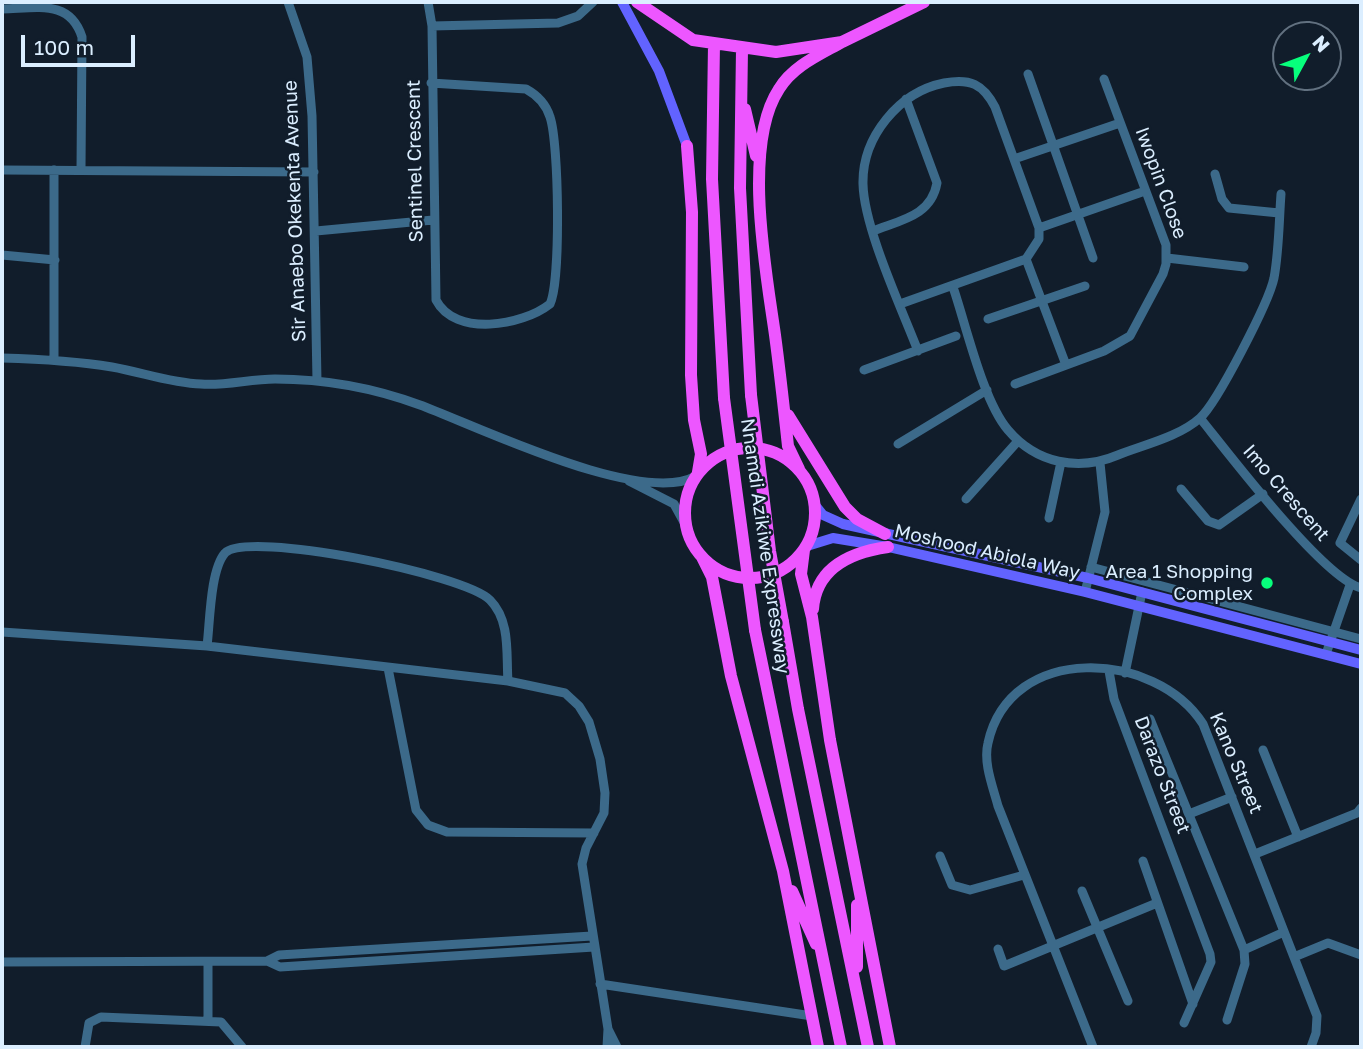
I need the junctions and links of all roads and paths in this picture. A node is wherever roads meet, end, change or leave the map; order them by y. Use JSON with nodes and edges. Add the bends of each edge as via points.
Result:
{"nodes":[{"id":1,"x":288,"y":2,"type":"edge"},
{"id":2,"x":428,"y":2,"type":"edge"},
{"id":3,"x":593,"y":2,"type":"edge"},
{"id":4,"x":622,"y":2,"type":"edge"},
{"id":5,"x":637,"y":2,"type":"edge"},
{"id":6,"x":924,"y":2,"type":"edge"},
{"id":7,"x":2,"y":9,"type":"edge"},
{"id":8,"x":432,"y":26,"type":"junction"},
{"id":9,"x":842,"y":42,"type":"junction"},
{"id":10,"x":714,"y":44,"type":"junction"},
{"id":11,"x":741,"y":49,"type":"junction"},
{"id":12,"x":1027,"y":74,"type":"dead end"},
{"id":13,"x":1104,"y":79,"type":"dead end"},
{"id":14,"x":431,"y":83,"type":"junction"},
{"id":15,"x":740,"y":85,"type":"junction"},
{"id":16,"x":906,"y":99,"type":"junction"},
{"id":17,"x":1121,"y":123,"type":"junction"},
{"id":18,"x":687,"y":146,"type":"joint"},
{"id":19,"x":1053,"y":146,"type":"junction"},
{"id":20,"x":1014,"y":159,"type":"junction"},
{"id":21,"x":81,"y":169,"type":"junction"},
{"id":22,"x":2,"y":170,"type":"edge"},
{"id":23,"x":54,"y":170,"type":"junction"},
{"id":24,"x":314,"y":172,"type":"junction"},
{"id":25,"x":1215,"y":174,"type":"dead end"},
{"id":26,"x":760,"y":176,"type":"junction"},
{"id":27,"x":1145,"y":191,"type":"junction"},
{"id":28,"x":1281,"y":194,"type":"dead end"},
{"id":29,"x":1279,"y":213,"type":"junction"},
{"id":30,"x":1078,"y":215,"type":"junction"},
{"id":31,"x":433,"y":220,"type":"junction"},
{"id":32,"x":1039,"y":228,"type":"junction"},
{"id":33,"x":316,"y":231,"type":"junction"},
{"id":34,"x":873,"y":231,"type":"junction"},
{"id":35,"x":2,"y":255,"type":"edge"},
{"id":36,"x":1093,"y":258,"type":"dead end"},
{"id":37,"x":1167,"y":258,"type":"junction"},
{"id":38,"x":1026,"y":259,"type":"junction"},
{"id":39,"x":55,"y":260,"type":"junction"},
{"id":40,"x":1244,"y":267,"type":"dead end"},
{"id":41,"x":1085,"y":286,"type":"dead end"},
{"id":42,"x":953,"y":287,"type":"junction"},
{"id":43,"x":1042,"y":300,"type":"junction"},
{"id":44,"x":900,"y":304,"type":"junction"},
{"id":45,"x":988,"y":319,"type":"dead end"},
{"id":46,"x":956,"y":337,"type":"dead end"},
{"id":47,"x":918,"y":351,"type":"junction"},
{"id":48,"x":2,"y":358,"type":"edge"},
{"id":49,"x":54,"y":360,"type":"junction"},
{"id":50,"x":1066,"y":365,"type":"junction"},
{"id":51,"x":864,"y":370,"type":"dead end"},
{"id":52,"x":317,"y":381,"type":"junction"},
{"id":53,"x":1015,"y":384,"type":"dead end"},
{"id":54,"x":987,"y":390,"type":"junction"},
{"id":55,"x":783,"y":401,"type":"junction"},
{"id":56,"x":1200,"y":418,"type":"junction"},
{"id":57,"x":1018,"y":441,"type":"junction"},
{"id":58,"x":898,"y":444,"type":"dead end"},
{"id":59,"x":1060,"y":462,"type":"junction"},
{"id":60,"x":1100,"y":463,"type":"junction"},
{"id":61,"x":799,"y":470,"type":"junction"},
{"id":62,"x":697,"y":474,"type":"junction"},
{"id":63,"x":624,"y":479,"type":"junction"},
{"id":64,"x":1181,"y":489,"type":"dead end"},
{"id":65,"x":1263,"y":494,"type":"junction"},
{"id":66,"x":965,"y":499,"type":"dead end"},
{"id":67,"x":1361,"y":499,"type":"edge"},
{"id":68,"x":815,"y":505,"type":"junction"},
{"id":69,"x":1049,"y":517,"type":"dead end"},
{"id":70,"x":685,"y":524,"type":"junction"},
{"id":71,"x":886,"y":534,"type":"junction"},
{"id":72,"x":888,"y":547,"type":"junction"},
{"id":73,"x":806,"y":548,"type":"junction"},
{"id":74,"x":702,"y":557,"type":"junction"},
{"id":75,"x":1361,"y":559,"type":"edge"},
{"id":76,"x":1090,"y":572,"type":"junction"},
{"id":77,"x":1350,"y":585,"type":"junction"},
{"id":78,"x":1361,"y":588,"type":"edge"},
{"id":79,"x":1085,"y":592,"type":"junction"},
{"id":80,"x":1142,"y":592,"type":"junction"},
{"id":81,"x":1139,"y":606,"type":"junction"},
{"id":82,"x":812,"y":617,"type":"junction"},
{"id":83,"x":2,"y":632,"type":"edge"},
{"id":84,"x":1331,"y":636,"type":"junction"},
{"id":85,"x":1361,"y":639,"type":"edge"},
{"id":86,"x":207,"y":646,"type":"junction"},
{"id":87,"x":1361,"y":650,"type":"edge"},
{"id":88,"x":1326,"y":654,"type":"junction"},
{"id":89,"x":1361,"y":664,"type":"edge"},
{"id":90,"x":388,"y":668,"type":"junction"},
{"id":91,"x":1109,"y":671,"type":"junction"},
{"id":92,"x":1125,"y":673,"type":"junction"},
{"id":93,"x":508,"y":681,"type":"junction"},
{"id":94,"x":1150,"y":719,"type":"dead end"},
{"id":95,"x":1263,"y":750,"type":"dead end"},
{"id":96,"x":1232,"y":797,"type":"junction"},
{"id":97,"x":1359,"y":811,"type":"edge"},
{"id":98,"x":1189,"y":814,"type":"junction"},
{"id":99,"x":1361,"y":823,"type":"edge"},
{"id":100,"x":594,"y":833,"type":"junction"},
{"id":101,"x":1298,"y":837,"type":"junction"},
{"id":102,"x":1255,"y":854,"type":"junction"},
{"id":103,"x":940,"y":856,"type":"dead end"},
{"id":104,"x":1143,"y":861,"type":"dead end"},
{"id":105,"x":783,"y":871,"type":"junction"},
{"id":106,"x":856,"y":874,"type":"junction"},
{"id":107,"x":1024,"y":875,"type":"junction"},
{"id":108,"x":1082,"y":891,"type":"dead end"},
{"id":109,"x":1157,"y":903,"type":"junction"},
{"id":110,"x":1099,"y":929,"type":"junction"},
{"id":111,"x":1284,"y":932,"type":"junction"},
{"id":112,"x":592,"y":936,"type":"junction"},
{"id":113,"x":594,"y":947,"type":"junction"},
{"id":114,"x":1052,"y":948,"type":"junction"},
{"id":115,"x":998,"y":949,"type":"dead end"},
{"id":116,"x":1244,"y":950,"type":"junction"},
{"id":117,"x":345,"y":951,"type":"junction"},
{"id":118,"x":1361,"y":955,"type":"edge"},
{"id":119,"x":1294,"y":957,"type":"junction"},
{"id":120,"x":267,"y":961,"type":"junction"},
{"id":121,"x":2,"y":962,"type":"edge"},
{"id":122,"x":208,"y":962,"type":"junction"},
{"id":123,"x":346,"y":962,"type":"junction"},
{"id":124,"x":827,"y":967,"type":"junction"},
{"id":125,"x":600,"y":985,"type":"junction"},
{"id":126,"x":858,"y":996,"type":"junction"},
{"id":127,"x":1128,"y":1001,"type":"dead end"},
{"id":128,"x":1193,"y":1004,"type":"junction"},
{"id":129,"x":813,"y":1016,"type":"junction"},
{"id":130,"x":208,"y":1020,"type":"junction"},
{"id":131,"x":1227,"y":1020,"type":"dead end"},
{"id":132,"x":1184,"y":1024,"type":"dead end"},
{"id":133,"x":608,"y":1029,"type":"junction"},
{"id":134,"x":85,"y":1047,"type":"edge"},
{"id":135,"x":242,"y":1047,"type":"edge"},
{"id":136,"x":607,"y":1047,"type":"edge"},
{"id":137,"x":617,"y":1047,"type":"edge"},
{"id":138,"x":818,"y":1047,"type":"edge"},
{"id":139,"x":841,"y":1047,"type":"edge"},
{"id":140,"x":868,"y":1047,"type":"edge"},
{"id":141,"x":890,"y":1047,"type":"edge"},
{"id":142,"x":1093,"y":1047,"type":"edge"},
{"id":143,"x":1311,"y":1047,"type":"edge"}],
"edges":[{"from":1,"to":24,"type":"street","name":"Sir Anaebo Okekenta Avenue","via":[[307,57]]},
{"from":2,"to":8,"type":"street","name":"Sentinel Crescent"},
{"from":3,"to":8,"type":"street","via":[[578,16],[558,23]]},
{"from":4,"to":18,"type":"main road","via":[[659,71]]},
{"from":5,"to":10,"type":"highway","via":[[693,40]]},
{"from":6,"to":9,"type":"highway"},
{"from":7,"to":21,"type":"street","via":[[62,4],[79,22]]},
{"from":8,"to":14,"type":"street","name":"Sentinel Crescent"},
{"from":9,"to":11,"type":"highway","via":[[776,52]]},
{"from":9,"to":26,"type":"highway","via":[[808,61],[778,90],[765,125]]},
{"from":10,"to":11,"type":"highway"},
{"from":10,"to":124,"type":"highway","name":"Nnamdi Azikiwe Expressway","bridge":true,"via":[[712,179],[724,398],[755,630]]},
{"from":11,"to":15,"type":"highway","name":"Nnamdi Azikiwe Expressway"},
{"from":12,"to":19,"type":"street"},
{"from":13,"to":17,"type":"street","name":"Iwopin Close"},
{"from":14,"to":31,"type":"street","name":"Sentinel Crescent"},
{"from":14,"to":31,"type":"street","name":"Sentinel Crescent","via":[[526,89],[547,108],[553,139],[556,277],[550,304],[525,318],[473,324],[447,317],[434,293]]},
{"from":15,"to":26,"type":"highway"},
{"from":15,"to":126,"type":"highway","name":"Nnamdi Azikiwe Expressway","bridge":true,"via":[[743,281],[770,551],[797,709]]},
{"from":16,"to":20,"type":"street","via":[[946,83],[978,84],[995,107]]},
{"from":16,"to":34,"type":"street","via":[[882,125],[867,156],[863,183]]},
{"from":16,"to":34,"type":"street","via":[[937,183],[935,193],[922,213]]},
{"from":17,"to":19,"type":"street"},
{"from":17,"to":27,"type":"street","name":"Iwopin Close"},
{"from":18,"to":62,"type":"highway","via":[[692,212],[691,374],[701,454]]},
{"from":19,"to":20,"type":"street"},
{"from":19,"to":30,"type":"street"},
{"from":20,"to":32,"type":"street"},
{"from":21,"to":23,"type":"street"},
{"from":21,"to":24,"type":"street"},
{"from":22,"to":23,"type":"street"},
{"from":23,"to":39,"type":"street"},
{"from":24,"to":33,"type":"street","name":"Sir Anaebo Okekenta Avenue"},
{"from":25,"to":29,"type":"street","via":[[1229,208]]},
{"from":26,"to":55,"type":"highway","name":"Nnamdi Azikiwe Expressway","via":[[765,268]]},
{"from":27,"to":30,"type":"street"},
{"from":27,"to":37,"type":"street","name":"Iwopin Close"},
{"from":28,"to":29,"type":"street"},
{"from":29,"to":56,"type":"street","via":[[1271,288]]},
{"from":30,"to":32,"type":"street"},
{"from":30,"to":36,"type":"street"},
{"from":31,"to":33,"type":"street"},
{"from":32,"to":38,"type":"street","via":[[1039,239]]},
{"from":33,"to":52,"type":"street","name":"Sir Anaebo Okekenta Avenue"},
{"from":34,"to":44,"type":"street"},
{"from":35,"to":39,"type":"street"},
{"from":37,"to":40,"type":"street"},
{"from":37,"to":50,"type":"street","name":"Iwopin Close","via":[[1130,336]]},
{"from":38,"to":42,"type":"street"},
{"from":38,"to":43,"type":"street"},
{"from":39,"to":49,"type":"street"},
{"from":41,"to":43,"type":"street"},
{"from":42,"to":44,"type":"street"},
{"from":42,"to":54,"type":"street"},
{"from":43,"to":45,"type":"street"},
{"from":43,"to":50,"type":"street"},
{"from":44,"to":47,"type":"street"},
{"from":46,"to":47,"type":"street"},
{"from":47,"to":51,"type":"street"},
{"from":48,"to":49,"type":"street"},
{"from":49,"to":52,"type":"street","via":[[201,384]]},
{"from":50,"to":53,"type":"street","name":"Iwopin Close"},
{"from":52,"to":63,"type":"street","via":[[395,397],[502,440]]},
{"from":54,"to":57,"type":"street","via":[[1005,427]]},
{"from":54,"to":58,"type":"street"},
{"from":55,"to":61,"type":"highway","name":"Nnamdi Azikiwe Expressway","via":[[788,446]]},
{"from":55,"to":71,"type":"highway","via":[[794,429],[845,507]]},
{"from":56,"to":60,"type":"street"},
{"from":56,"to":65,"type":"street","name":"Imo Crescent"},
{"from":57,"to":59,"type":"street"},
{"from":57,"to":66,"type":"street"},
{"from":59,"to":60,"type":"street"},
{"from":59,"to":69,"type":"street"},
{"from":60,"to":76,"type":"street","via":[[1105,512]]},
{"from":61,"to":62,"type":"highway","via":[[776,453],[748,447],[720,454]]},
{"from":61,"to":68,"type":"highway"},
{"from":62,"to":63,"type":"street","via":[[672,484]]},
{"from":62,"to":70,"type":"highway","via":[[688,491]]},
{"from":63,"to":70,"type":"street","via":[[674,504]]},
{"from":64,"to":65,"type":"street","via":[[1208,521],[1219,525]]},
{"from":65,"to":77,"type":"street","name":"Imo Crescent","via":[[1318,557]]},
{"from":67,"to":75,"type":"street","via":[[1340,543]]},
{"from":68,"to":71,"type":"main road","name":"Moshood Abiola Way","via":[[836,522]]},
{"from":68,"to":73,"type":"highway","via":[[813,533]]},
{"from":70,"to":74,"type":"highway"},
{"from":71,"to":76,"type":"main road","name":"Moshood Abiola Way"},
{"from":72,"to":73,"type":"main road","name":"Moshood Abiola Way","via":[[833,538]]},
{"from":72,"to":79,"type":"main road","name":"Moshood Abiola Way"},
{"from":72,"to":82,"type":"highway","via":[[837,563],[821,583]]},
{"from":73,"to":74,"type":"highway","via":[[779,572],[747,579],[715,568]]},
{"from":73,"to":82,"type":"highway","name":"Nnamdi Azikiwe Expressway","via":[[801,574]]},
{"from":74,"to":105,"type":"highway","via":[[712,577],[731,676]]},
{"from":76,"to":79,"type":"street"},
{"from":76,"to":80,"type":"main road","name":"Moshood Abiola Way"},
{"from":76,"to":84,"type":"street"},
{"from":77,"to":78,"type":"street","name":"Imo Crescent"},
{"from":77,"to":84,"type":"street"},
{"from":79,"to":81,"type":"main road","name":"Moshood Abiola Way"},
{"from":80,"to":81,"type":"street"},
{"from":80,"to":84,"type":"main road","name":"Moshood Abiola Way"},
{"from":81,"to":88,"type":"main road","name":"Moshood Abiola Way"},
{"from":81,"to":92,"type":"street"},
{"from":82,"to":106,"type":"highway","name":"Nnamdi Azikiwe Expressway"},
{"from":83,"to":86,"type":"street"},
{"from":84,"to":85,"type":"street"},
{"from":84,"to":87,"type":"main road","name":"Moshood Abiola Way"},
{"from":84,"to":88,"type":"street"},
{"from":86,"to":90,"type":"street"},
{"from":86,"to":93,"type":"street","via":[[217,570],[227,551],[256,547],[340,555],[408,568],[482,593],[503,621]]},
{"from":88,"to":89,"type":"main road","name":"Moshood Abiola Way"},
{"from":90,"to":93,"type":"street"},
{"from":90,"to":100,"type":"street","via":[[414,805],[428,825],[447,832]]},
{"from":91,"to":92,"type":"street","name":"Kano Street"},
{"from":91,"to":107,"type":"street","name":"Kano Street","via":[[1085,668],[1044,674],[1013,696],[992,730],[988,769]]},
{"from":91,"to":128,"type":"street","name":"Darazo Street","via":[[1114,699],[1210,954]]},
{"from":92,"to":96,"type":"street","name":"Kano Street","via":[[1164,688],[1196,713]]},
{"from":93,"to":100,"type":"street","via":[[565,693],[585,713],[605,793],[604,813]]},
{"from":94,"to":98,"type":"street"},
{"from":95,"to":101,"type":"street"},
{"from":96,"to":98,"type":"street"},
{"from":96,"to":102,"type":"street","name":"Kano Street"},
{"from":97,"to":99,"type":"street"},
{"from":97,"to":101,"type":"street"},
{"from":98,"to":116,"type":"street"},
{"from":100,"to":112,"type":"street","via":[[582,864]]},
{"from":101,"to":102,"type":"street"},
{"from":102,"to":111,"type":"street","name":"Kano Street"},
{"from":103,"to":107,"type":"street","via":[[952,885],[970,890]]},
{"from":104,"to":109,"type":"street"},
{"from":105,"to":124,"type":"highway"},
{"from":105,"to":129,"type":"highway"},
{"from":106,"to":126,"type":"highway"},
{"from":106,"to":141,"type":"highway","name":"Nnamdi Azikiwe Expressway"},
{"from":107,"to":114,"type":"street","name":"Kano Street"},
{"from":108,"to":110,"type":"street"},
{"from":109,"to":110,"type":"street"},
{"from":109,"to":128,"type":"street"},
{"from":110,"to":114,"type":"street"},
{"from":110,"to":127,"type":"street"},
{"from":111,"to":116,"type":"street"},
{"from":111,"to":119,"type":"street","name":"Kano Street"},
{"from":112,"to":113,"type":"street"},
{"from":112,"to":117,"type":"street"},
{"from":113,"to":123,"type":"street"},
{"from":113,"to":125,"type":"street"},
{"from":114,"to":115,"type":"street","via":[[1004,966]]},
{"from":114,"to":142,"type":"street","name":"Kano Street"},
{"from":116,"to":131,"type":"street","via":[[1245,964]]},
{"from":117,"to":120,"type":"street","via":[[279,955]]},
{"from":117,"to":123,"type":"street"},
{"from":118,"to":119,"type":"street","via":[[1328,943]]},
{"from":119,"to":143,"type":"street","name":"Kano Street","via":[[1317,1016]]},
{"from":120,"to":122,"type":"street"},
{"from":120,"to":123,"type":"street","via":[[280,967]]},
{"from":121,"to":122,"type":"street"},
{"from":122,"to":130,"type":"street"},
{"from":124,"to":139,"type":"highway","name":"Nnamdi Azikiwe Expressway"},
{"from":125,"to":129,"type":"street"},
{"from":125,"to":133,"type":"street"},
{"from":126,"to":140,"type":"highway","name":"Nnamdi Azikiwe Expressway"},
{"from":128,"to":132,"type":"street","name":"Darazo Street"},
{"from":129,"to":138,"type":"highway"},
{"from":130,"to":134,"type":"street","via":[[95,1018],[89,1023]]},
{"from":130,"to":135,"type":"street","via":[[222,1021]]},
{"from":133,"to":136,"type":"street"},
{"from":133,"to":137,"type":"street"}]}
